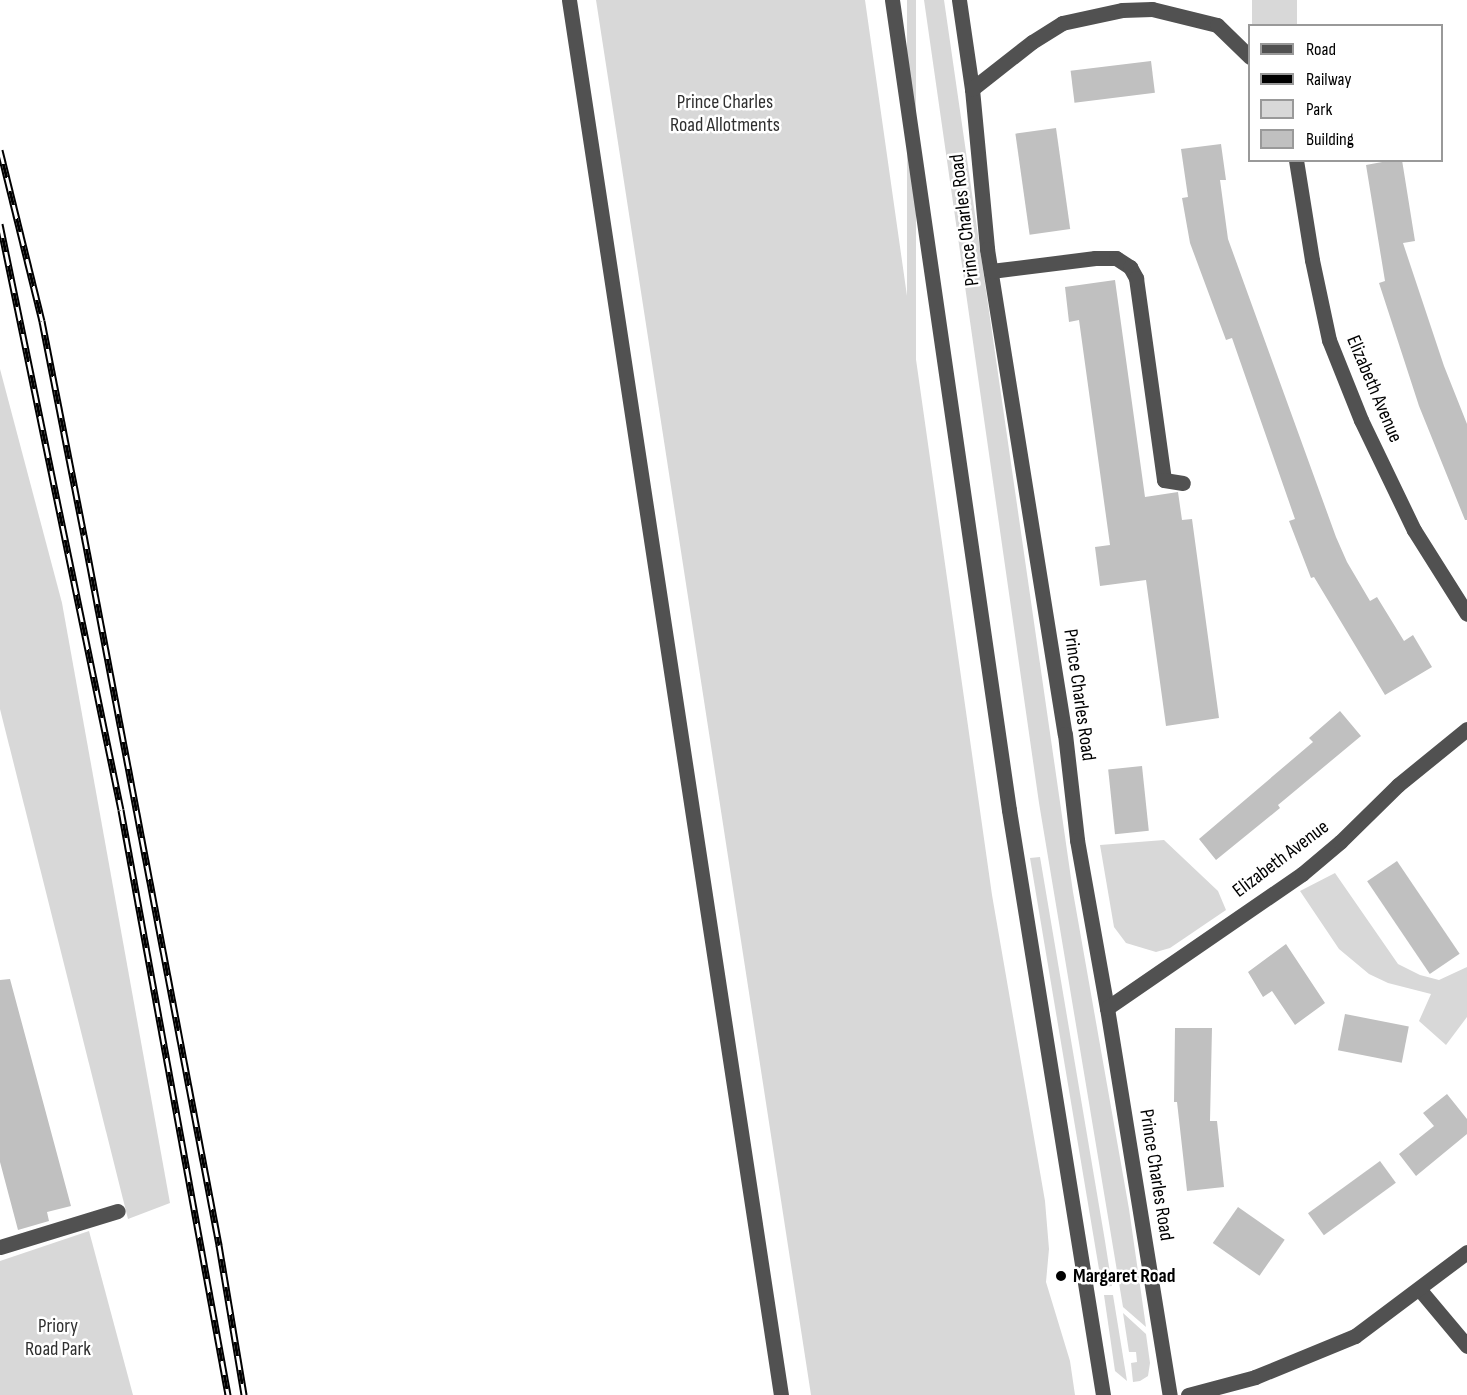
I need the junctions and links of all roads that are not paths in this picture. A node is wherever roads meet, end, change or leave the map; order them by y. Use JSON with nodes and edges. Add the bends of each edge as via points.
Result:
{"nodes":[{"id":1,"x":568,"y":0,"type":"edge"},
{"id":2,"x":892,"y":0,"type":"edge"},
{"id":3,"x":959,"y":0,"type":"edge"},
{"id":4,"x":1248,"y":55,"type":"edge"},
{"id":5,"x":972,"y":88,"type":"junction"},
{"id":6,"x":1296,"y":162,"type":"edge"},
{"id":7,"x":991,"y":271,"type":"junction"},
{"id":8,"x":1183,"y":483,"type":"dead end"},
{"id":9,"x":1467,"y":614,"type":"edge"},
{"id":10,"x":1467,"y":729,"type":"edge"},
{"id":11,"x":1107,"y":1008,"type":"junction"},
{"id":12,"x":118,"y":1211,"type":"dead end"},
{"id":13,"x":0,"y":1247,"type":"edge"},
{"id":14,"x":1467,"y":1252,"type":"edge"},
{"id":15,"x":1420,"y":1290,"type":"junction"},
{"id":16,"x":1467,"y":1346,"type":"edge"},
{"id":17,"x":782,"y":1395,"type":"edge"},
{"id":18,"x":1103,"y":1395,"type":"edge"},
{"id":19,"x":1170,"y":1395,"type":"edge"},
{"id":20,"x":1188,"y":1395,"type":"edge"}],
"edges":[{"from":1,"to":17,"type":"street"},
{"from":2,"to":18,"type":"street","name":"Prince Charles Road","via":[[1009,810]]},
{"from":3,"to":5,"type":"street","name":"Prince Charles Road"},
{"from":4,"to":5,"type":"street","via":[[1217,25],[1152,9],[1122,10],[1062,24]]},
{"from":5,"to":7,"type":"street","name":"Prince Charles Road"},
{"from":6,"to":9,"type":"street","name":"Elizabeth Avenue","via":[[1329,340],[1414,530]]},
{"from":7,"to":8,"type":"street","via":[[1095,258],[1116,258],[1130,267],[1136,278],[1164,480]]},
{"from":7,"to":11,"type":"street","name":"Prince Charles Road","via":[[1065,734],[1077,840]]},
{"from":10,"to":11,"type":"street","name":"Elizabeth Avenue","via":[[1398,785],[1302,874]]},
{"from":11,"to":19,"type":"street","name":"Prince Charles Road"},
{"from":12,"to":13,"type":"street"},
{"from":14,"to":15,"type":"street"},
{"from":15,"to":16,"type":"street"},
{"from":15,"to":20,"type":"street","via":[[1354,1336],[1255,1377]]}]}
